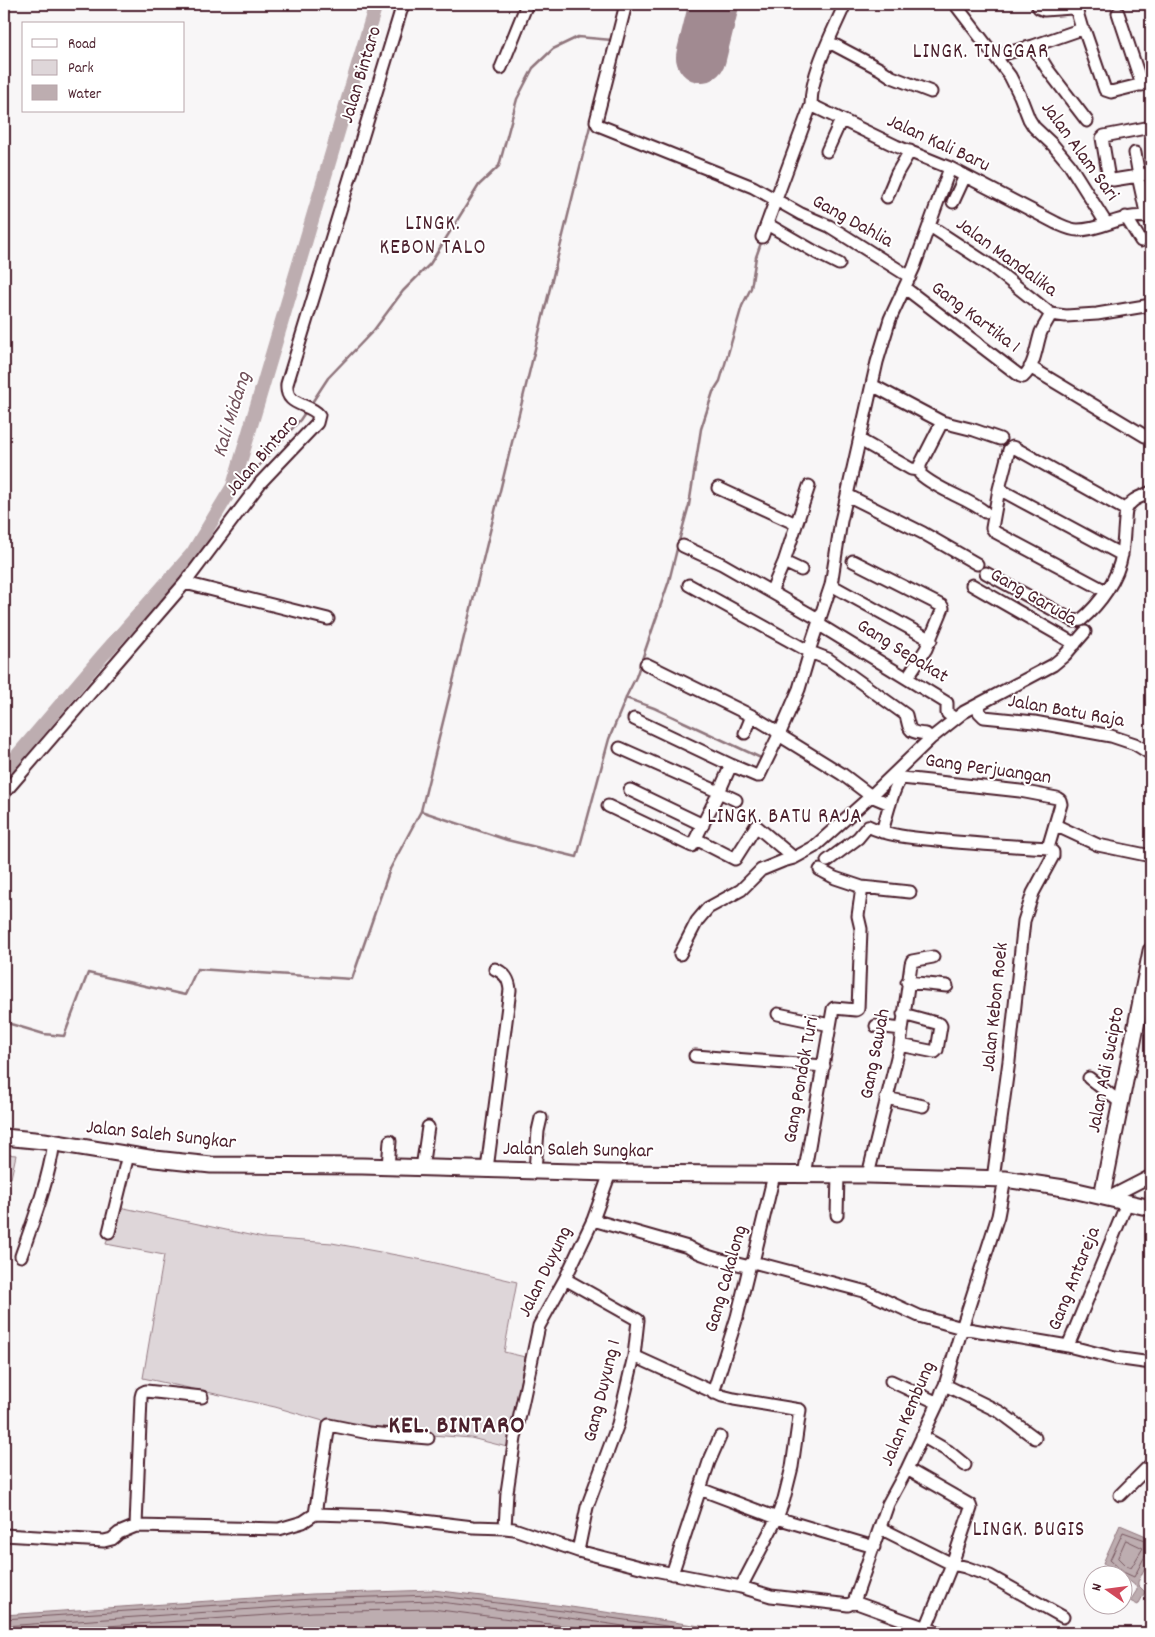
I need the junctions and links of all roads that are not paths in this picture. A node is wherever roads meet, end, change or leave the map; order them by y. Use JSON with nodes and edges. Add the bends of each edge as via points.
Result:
{"nodes":[{"id":1,"x":403,"y":4,"type":"edge"},
{"id":2,"x":527,"y":4,"type":"edge"},
{"id":3,"x":626,"y":4,"type":"edge"},
{"id":4,"x":845,"y":4,"type":"edge"},
{"id":5,"x":955,"y":4,"type":"edge"},
{"id":6,"x":1036,"y":4,"type":"edge"},
{"id":7,"x":1118,"y":13,"type":"dead end"},
{"id":8,"x":1082,"y":29,"type":"junction"},
{"id":9,"x":829,"y":42,"type":"junction"},
{"id":10,"x":1033,"y":46,"type":"junction"},
{"id":11,"x":996,"y":56,"type":"junction"},
{"id":12,"x":501,"y":68,"type":"dead end"},
{"id":13,"x":1147,"y":83,"type":"edge"},
{"id":14,"x":931,"y":92,"type":"dead end"},
{"id":15,"x":811,"y":105,"type":"junction"},
{"id":16,"x":842,"y":120,"type":"junction"},
{"id":17,"x":1087,"y":121,"type":"dead end"},
{"id":18,"x":1151,"y":127,"type":"edge"},
{"id":19,"x":827,"y":151,"type":"dead end"},
{"id":20,"x":910,"y":151,"type":"junction"},
{"id":21,"x":1135,"y":153,"type":"dead end"},
{"id":22,"x":950,"y":168,"type":"junction"},
{"id":23,"x":1151,"y":173,"type":"edge"},
{"id":24,"x":965,"y":176,"type":"junction"},
{"id":25,"x":1139,"y":176,"type":"junction"},
{"id":26,"x":887,"y":197,"type":"dead end"},
{"id":27,"x":775,"y":200,"type":"junction"},
{"id":28,"x":953,"y":202,"type":"dead end"},
{"id":29,"x":1126,"y":217,"type":"junction"},
{"id":30,"x":1149,"y":217,"type":"edge"},
{"id":31,"x":1106,"y":223,"type":"junction"},
{"id":32,"x":766,"y":224,"type":"junction"},
{"id":33,"x":930,"y":226,"type":"junction"},
{"id":34,"x":762,"y":237,"type":"dead end"},
{"id":35,"x":1141,"y":241,"type":"dead end"},
{"id":36,"x":839,"y":264,"type":"dead end"},
{"id":37,"x":907,"y":282,"type":"junction"},
{"id":38,"x":1151,"y":305,"type":"edge"},
{"id":39,"x":1052,"y":314,"type":"junction"},
{"id":40,"x":1027,"y":372,"type":"junction"},
{"id":41,"x":872,"y":385,"type":"junction"},
{"id":42,"x":942,"y":422,"type":"junction"},
{"id":43,"x":1151,"y":437,"type":"edge"},
{"id":44,"x":1000,"y":439,"type":"dead end"},
{"id":45,"x":860,"y":440,"type":"junction"},
{"id":46,"x":919,"y":470,"type":"junction"},
{"id":47,"x":808,"y":486,"type":"dead end"},
{"id":48,"x":718,"y":488,"type":"dead end"},
{"id":49,"x":999,"y":489,"type":"junction"},
{"id":50,"x":1151,"y":492,"type":"edge"},
{"id":51,"x":848,"y":496,"type":"junction"},
{"id":52,"x":1126,"y":510,"type":"junction"},
{"id":53,"x":985,"y":512,"type":"dead end"},
{"id":54,"x":796,"y":524,"type":"junction"},
{"id":55,"x":683,"y":546,"type":"dead end"},
{"id":56,"x":1122,"y":556,"type":"junction"},
{"id":57,"x":853,"y":561,"type":"dead end"},
{"id":58,"x":784,"y":562,"type":"junction"},
{"id":59,"x":977,"y":564,"type":"dead end"},
{"id":60,"x":801,"y":570,"type":"dead end"},
{"id":61,"x":986,"y":573,"type":"dead end"},
{"id":62,"x":185,"y":583,"type":"junction"},
{"id":63,"x":689,"y":585,"type":"dead end"},
{"id":64,"x":831,"y":585,"type":"junction"},
{"id":65,"x":972,"y":585,"type":"dead end"},
{"id":66,"x":1106,"y":591,"type":"junction"},
{"id":67,"x":771,"y":592,"type":"junction"},
{"id":68,"x":328,"y":619,"type":"dead end"},
{"id":69,"x":819,"y":622,"type":"junction"},
{"id":70,"x":1085,"y":632,"type":"dead end"},
{"id":71,"x":931,"y":640,"type":"junction"},
{"id":72,"x":1075,"y":644,"type":"junction"},
{"id":73,"x":810,"y":651,"type":"junction"},
{"id":74,"x":646,"y":664,"type":"dead end"},
{"id":75,"x":908,"y":678,"type":"junction"},
{"id":76,"x":978,"y":706,"type":"junction"},
{"id":77,"x":752,"y":716,"type":"junction"},
{"id":78,"x":634,"y":719,"type":"dead end"},
{"id":79,"x":955,"y":719,"type":"junction"},
{"id":80,"x":745,"y":732,"type":"dead end"},
{"id":81,"x":777,"y":733,"type":"junction"},
{"id":82,"x":930,"y":739,"type":"junction"},
{"id":83,"x":620,"y":748,"type":"dead end"},
{"id":84,"x":1151,"y":754,"type":"edge"},
{"id":85,"x":731,"y":764,"type":"junction"},
{"id":86,"x":630,"y":790,"type":"dead end"},
{"id":87,"x":719,"y":792,"type":"junction"},
{"id":88,"x":4,"y":793,"type":"edge"},
{"id":89,"x":872,"y":796,"type":"junction"},
{"id":90,"x":736,"y":800,"type":"dead end"},
{"id":91,"x":890,"y":804,"type":"junction"},
{"id":92,"x":608,"y":806,"type":"dead end"},
{"id":93,"x":851,"y":813,"type":"junction"},
{"id":94,"x":703,"y":825,"type":"junction"},
{"id":95,"x":1055,"y":825,"type":"junction"},
{"id":96,"x":868,"y":826,"type":"junction"},
{"id":97,"x":882,"y":832,"type":"junction"},
{"id":98,"x":696,"y":839,"type":"junction"},
{"id":99,"x":1048,"y":848,"type":"junction"},
{"id":100,"x":1151,"y":856,"type":"edge"},
{"id":101,"x":794,"y":858,"type":"junction"},
{"id":102,"x":862,"y":886,"type":"junction"},
{"id":103,"x":910,"y":892,"type":"dead end"},
{"id":104,"x":1151,"y":950,"type":"edge"},
{"id":105,"x":680,"y":954,"type":"dead end"},
{"id":106,"x":934,"y":957,"type":"dead end"},
{"id":107,"x":495,"y":969,"type":"dead end"},
{"id":108,"x":907,"y":982,"type":"junction"},
{"id":109,"x":1148,"y":982,"type":"edge"},
{"id":110,"x":947,"y":986,"type":"dead end"},
{"id":111,"x":778,"y":1014,"type":"dead end"},
{"id":112,"x":904,"y":1014,"type":"junction"},
{"id":113,"x":830,"y":1025,"type":"junction"},
{"id":114,"x":876,"y":1026,"type":"dead end"},
{"id":115,"x":902,"y":1029,"type":"junction"},
{"id":116,"x":900,"y":1044,"type":"junction"},
{"id":117,"x":695,"y":1056,"type":"dead end"},
{"id":118,"x":824,"y":1066,"type":"junction"},
{"id":119,"x":1088,"y":1078,"type":"dead end"},
{"id":120,"x":886,"y":1098,"type":"junction"},
{"id":121,"x":1121,"y":1102,"type":"junction"},
{"id":122,"x":924,"y":1106,"type":"dead end"},
{"id":123,"x":541,"y":1118,"type":"dead end"},
{"id":124,"x":428,"y":1127,"type":"dead end"},
{"id":125,"x":4,"y":1137,"type":"edge"},
{"id":126,"x":390,"y":1141,"type":"dead end"},
{"id":127,"x":54,"y":1143,"type":"junction"},
{"id":128,"x":128,"y":1155,"type":"junction"},
{"id":129,"x":388,"y":1167,"type":"junction"},
{"id":130,"x":422,"y":1168,"type":"junction"},
{"id":131,"x":488,"y":1169,"type":"junction"},
{"id":132,"x":535,"y":1170,"type":"junction"},
{"id":133,"x":610,"y":1172,"type":"junction"},
{"id":134,"x":774,"y":1175,"type":"junction"},
{"id":135,"x":804,"y":1175,"type":"junction"},
{"id":136,"x":838,"y":1175,"type":"junction"},
{"id":137,"x":868,"y":1175,"type":"junction"},
{"id":138,"x":1151,"y":1176,"type":"edge"},
{"id":139,"x":999,"y":1179,"type":"junction"},
{"id":140,"x":1105,"y":1197,"type":"junction"},
{"id":141,"x":1127,"y":1203,"type":"junction"},
{"id":142,"x":1151,"y":1208,"type":"edge"},
{"id":143,"x":836,"y":1215,"type":"dead end"},
{"id":144,"x":593,"y":1220,"type":"junction"},
{"id":145,"x":109,"y":1232,"type":"dead end"},
{"id":146,"x":21,"y":1256,"type":"dead end"},
{"id":147,"x":751,"y":1264,"type":"junction"},
{"id":148,"x":565,"y":1279,"type":"junction"},
{"id":149,"x":962,"y":1328,"type":"junction"},
{"id":150,"x":1068,"y":1346,"type":"junction"},
{"id":151,"x":634,"y":1356,"type":"junction"},
{"id":152,"x":1151,"y":1363,"type":"edge"},
{"id":153,"x":891,"y":1381,"type":"dead end"},
{"id":154,"x":945,"y":1385,"type":"junction"},
{"id":155,"x":713,"y":1393,"type":"junction"},
{"id":156,"x":202,"y":1397,"type":"dead end"},
{"id":157,"x":938,"y":1403,"type":"junction"},
{"id":158,"x":922,"y":1436,"type":"junction"},
{"id":159,"x":720,"y":1437,"type":"dead end"},
{"id":160,"x":428,"y":1438,"type":"dead end"},
{"id":161,"x":1035,"y":1438,"type":"dead end"},
{"id":162,"x":1151,"y":1464,"type":"edge"},
{"id":163,"x":965,"y":1465,"type":"dead end"},
{"id":164,"x":907,"y":1469,"type":"junction"},
{"id":165,"x":700,"y":1489,"type":"junction"},
{"id":166,"x":1120,"y":1495,"type":"dead end"},
{"id":167,"x":315,"y":1514,"type":"junction"},
{"id":168,"x":777,"y":1518,"type":"junction"},
{"id":169,"x":136,"y":1526,"type":"junction"},
{"id":170,"x":509,"y":1528,"type":"junction"},
{"id":171,"x":880,"y":1528,"type":"junction"},
{"id":172,"x":4,"y":1535,"type":"edge"},
{"id":173,"x":874,"y":1547,"type":"junction"},
{"id":174,"x":578,"y":1550,"type":"junction"},
{"id":175,"x":952,"y":1564,"type":"junction"},
{"id":176,"x":672,"y":1574,"type":"junction"},
{"id":177,"x":741,"y":1587,"type":"junction"},
{"id":178,"x":854,"y":1602,"type":"junction"},
{"id":179,"x":1063,"y":1617,"type":"dead end"},
{"id":180,"x":926,"y":1628,"type":"junction"},
{"id":181,"x":940,"y":1633,"type":"edge"}],
"edges":[{"from":1,"to":62,"type":"street","name":"Jalan Bintaro","via":[[286,388],[292,400],[319,415],[317,422],[261,482]]},
{"from":2,"to":12,"type":"street"},
{"from":3,"to":27,"type":"street","name":"Gang Dahlia","via":[[596,121],[598,125],[753,187]]},
{"from":4,"to":9,"type":"street"},
{"from":5,"to":11,"type":"street","name":"Jalan Alam Sari"},
{"from":6,"to":8,"type":"street","via":[[1044,10],[1072,8],[1077,12]]},
{"from":7,"to":13,"type":"street"},
{"from":8,"to":10,"type":"street"},
{"from":8,"to":13,"type":"street","via":[[1105,90],[1111,92]]},
{"from":9,"to":14,"type":"street","via":[[892,78]]},
{"from":9,"to":15,"type":"street","via":[[816,77]]},
{"from":10,"to":11,"type":"street"},
{"from":10,"to":17,"type":"street"},
{"from":11,"to":31,"type":"street","name":"Jalan Alam Sari","via":[[1010,76],[1034,127],[1069,164]]},
{"from":15,"to":16,"type":"street","name":"Jalan Kali Baru"},
{"from":15,"to":27,"type":"street"},
{"from":16,"to":19,"type":"street"},
{"from":16,"to":20,"type":"street","name":"Jalan Kali Baru"},
{"from":18,"to":25,"type":"street","via":[[1102,138],[1109,179]]},
{"from":20,"to":22,"type":"street","name":"Jalan Kali Baru"},
{"from":20,"to":26,"type":"street"},
{"from":21,"to":25,"type":"street"},
{"from":22,"to":24,"type":"street","name":"Jalan Kali Baru"},
{"from":22,"to":33,"type":"street"},
{"from":23,"to":25,"type":"street"},
{"from":24,"to":28,"type":"street"},
{"from":24,"to":31,"type":"street","name":"Jalan Kali Baru","via":[[1069,228],[1091,229]]},
{"from":25,"to":30,"type":"street"},
{"from":27,"to":32,"type":"street"},
{"from":27,"to":37,"type":"street","name":"Gang Dahlia","via":[[825,224]]},
{"from":29,"to":30,"type":"street","name":"Jalan Kali Baru"},
{"from":29,"to":31,"type":"street","name":"Jalan Kali Baru"},
{"from":29,"to":35,"type":"street"},
{"from":32,"to":34,"type":"street"},
{"from":32,"to":36,"type":"street"},
{"from":33,"to":37,"type":"street"},
{"from":33,"to":39,"type":"street","name":"Jalan Mandalika","via":[[991,266]]},
{"from":37,"to":40,"type":"street","name":"Gang Kartika 1","via":[[1020,376]]},
{"from":37,"to":41,"type":"street","via":[[890,319]]},
{"from":38,"to":39,"type":"street","name":"Jalan Mandalika","via":[[1097,314]]},
{"from":39,"to":40,"type":"street","via":[[1042,329]]},
{"from":40,"to":43,"type":"street","name":"Gang Kartika 1"},
{"from":41,"to":42,"type":"street"},
{"from":41,"to":45,"type":"street"},
{"from":42,"to":44,"type":"street"},
{"from":42,"to":46,"type":"street"},
{"from":45,"to":46,"type":"street"},
{"from":45,"to":51,"type":"street"},
{"from":46,"to":53,"type":"street","via":[[922,476]]},
{"from":47,"to":54,"type":"street"},
{"from":48,"to":54,"type":"street"},
{"from":49,"to":52,"type":"street","via":[[1012,447]]},
{"from":49,"to":56,"type":"street"},
{"from":49,"to":66,"type":"street","via":[[992,523],[995,532]]},
{"from":50,"to":52,"type":"street","via":[[1133,500]]},
{"from":51,"to":59,"type":"street"},
{"from":51,"to":64,"type":"street"},
{"from":52,"to":56,"type":"street"},
{"from":54,"to":58,"type":"street"},
{"from":55,"to":67,"type":"street","name":"Gang Sepakat"},
{"from":56,"to":66,"type":"street"},
{"from":57,"to":71,"type":"street","via":[[942,606]]},
{"from":58,"to":60,"type":"street"},
{"from":58,"to":67,"type":"street"},
{"from":61,"to":66,"type":"street","via":[[1078,622]]},
{"from":62,"to":68,"type":"street"},
{"from":62,"to":88,"type":"street","name":"Jalan Bintaro"},
{"from":63,"to":73,"type":"street"},
{"from":64,"to":69,"type":"street"},
{"from":64,"to":71,"type":"street"},
{"from":65,"to":72,"type":"street","name":"Gang Garuda"},
{"from":67,"to":69,"type":"street","name":"Gang Sepakat"},
{"from":69,"to":73,"type":"street"},
{"from":69,"to":75,"type":"street","name":"Gang Sepakat"},
{"from":70,"to":72,"type":"street"},
{"from":71,"to":75,"type":"street"},
{"from":72,"to":76,"type":"street","via":[[1053,665]]},
{"from":73,"to":81,"type":"street","via":[[798,689]]},
{"from":73,"to":82,"type":"street","via":[[828,659],[906,715],[910,730],[926,734]]},
{"from":74,"to":77,"type":"street"},
{"from":75,"to":79,"type":"street","name":"Gang Sepakat","via":[[947,703],[947,713]]},
{"from":76,"to":79,"type":"street"},
{"from":76,"to":84,"type":"street","name":"Jalan Batu Raja","via":[[985,717],[1111,736],[1135,744]]},
{"from":77,"to":80,"type":"street"},
{"from":77,"to":81,"type":"street"},
{"from":78,"to":85,"type":"street"},
{"from":79,"to":82,"type":"street"},
{"from":81,"to":85,"type":"street","via":[[759,776]]},
{"from":81,"to":89,"type":"street"},
{"from":82,"to":89,"type":"street"},
{"from":83,"to":87,"type":"street"},
{"from":85,"to":87,"type":"street"},
{"from":86,"to":94,"type":"street"},
{"from":87,"to":90,"type":"street"},
{"from":87,"to":94,"type":"street"},
{"from":89,"to":91,"type":"street"},
{"from":89,"to":93,"type":"street"},
{"from":91,"to":95,"type":"street","name":"Gang Perjuangan","via":[[902,778],[1020,791],[1060,800]]},
{"from":91,"to":97,"type":"street","name":"Gang Perjuangan"},
{"from":92,"to":98,"type":"street","via":[[689,846]]},
{"from":93,"to":96,"type":"street"},
{"from":93,"to":101,"type":"street","via":[[814,847]]},
{"from":94,"to":98,"type":"street"},
{"from":95,"to":99,"type":"street","name":"Gang Perjuangan"},
{"from":95,"to":100,"type":"street","via":[[1098,845]]},
{"from":96,"to":97,"type":"street"},
{"from":96,"to":102,"type":"street","via":[[858,838],[823,865],[835,878]]},
{"from":97,"to":99,"type":"street","via":[[935,840]]},
{"from":98,"to":101,"type":"street","via":[[735,859],[756,826]]},
{"from":99,"to":139,"type":"street","name":"Jalan Kebon Roek","via":[[1053,856],[1033,893],[1024,921]]},
{"from":101,"to":105,"type":"street","via":[[762,870],[741,890],[708,908],[697,921]]},
{"from":102,"to":103,"type":"street"},
{"from":102,"to":113,"type":"street","name":"Gang Pondok Turi","via":[[858,916],[861,929],[858,1009],[834,1008]]},
{"from":104,"to":109,"type":"highway","name":"Jalan Adi Sucipto"},
{"from":106,"to":108,"type":"street","name":"Gang Sawah","via":[[912,961]]},
{"from":107,"to":131,"type":"street","via":[[505,976],[510,990]]},
{"from":108,"to":110,"type":"street"},
{"from":108,"to":112,"type":"street","name":"Gang Sawah"},
{"from":109,"to":121,"type":"highway","name":"Jalan Adi Sucipto"},
{"from":111,"to":113,"type":"street"},
{"from":112,"to":115,"type":"street","name":"Gang Sawah"},
{"from":112,"to":116,"type":"street","via":[[941,1026],[935,1052]]},
{"from":113,"to":118,"type":"street","name":"Gang Pondok Turi"},
{"from":114,"to":115,"type":"street"},
{"from":115,"to":116,"type":"street","name":"Gang Sawah"},
{"from":116,"to":120,"type":"street","name":"Gang Sawah"},
{"from":117,"to":118,"type":"street"},
{"from":118,"to":135,"type":"street","name":"Gang Pondok Turi"},
{"from":119,"to":121,"type":"street"},
{"from":120,"to":122,"type":"street"},
{"from":120,"to":137,"type":"street","name":"Gang Sawah"},
{"from":121,"to":140,"type":"highway","name":"Jalan Adi Sucipto"},
{"from":123,"to":132,"type":"street"},
{"from":124,"to":130,"type":"street"},
{"from":125,"to":127,"type":"highway","name":"Jalan Saleh Sungkar"},
{"from":126,"to":129,"type":"street"},
{"from":127,"to":128,"type":"highway","name":"Jalan Saleh Sungkar"},
{"from":127,"to":146,"type":"street","via":[[43,1192]]},
{"from":128,"to":129,"type":"highway","name":"Jalan Saleh Sungkar","via":[[211,1165]]},
{"from":128,"to":145,"type":"street"},
{"from":129,"to":130,"type":"highway","name":"Jalan Saleh Sungkar"},
{"from":130,"to":131,"type":"highway","name":"Jalan Saleh Sungkar"},
{"from":131,"to":132,"type":"highway","name":"Jalan Saleh Sungkar"},
{"from":132,"to":133,"type":"highway","name":"Jalan Saleh Sungkar"},
{"from":133,"to":134,"type":"highway","name":"Jalan Saleh Sungkar"},
{"from":133,"to":144,"type":"street","name":"Jalan Duyung"},
{"from":134,"to":135,"type":"highway","name":"Jalan Saleh Sungkar"},
{"from":134,"to":147,"type":"street","name":"Gang Cakalong"},
{"from":135,"to":136,"type":"highway","name":"Jalan Saleh Sungkar"},
{"from":136,"to":137,"type":"highway","name":"Jalan Saleh Sungkar"},
{"from":136,"to":143,"type":"street"},
{"from":137,"to":139,"type":"highway","name":"Jalan Saleh Sungkar"},
{"from":138,"to":140,"type":"street"},
{"from":139,"to":140,"type":"highway","name":"Jalan Saleh Sungkar"},
{"from":139,"to":149,"type":"street","name":"Jalan Kembung","via":[[998,1216]]},
{"from":140,"to":141,"type":"highway","name":"Jalan Saleh Sungkar"},
{"from":141,"to":142,"type":"highway","name":"Jalan Saleh Sungkar"},
{"from":141,"to":150,"type":"street","name":"Gang Antareja"},
{"from":144,"to":147,"type":"street","via":[[688,1247],[695,1252]]},
{"from":144,"to":148,"type":"street","name":"Jalan Duyung"},
{"from":147,"to":149,"type":"street","via":[[867,1292],[919,1316]]},
{"from":147,"to":155,"type":"street","name":"Gang Cakalong"},
{"from":148,"to":151,"type":"street","name":"Gang Duyung 1","via":[[638,1320]]},
{"from":148,"to":170,"type":"street","name":"Jalan Duyung","via":[[539,1326],[512,1457]]},
{"from":149,"to":150,"type":"street"},
{"from":149,"to":154,"type":"street","name":"Jalan Kembung"},
{"from":150,"to":152,"type":"street","name":"Gang Antareja"},
{"from":151,"to":155,"type":"street"},
{"from":151,"to":174,"type":"street","name":"Gang Duyung 1","via":[[618,1424],[587,1507]]},
{"from":153,"to":157,"type":"street"},
{"from":154,"to":157,"type":"street","name":"Jalan Kembung"},
{"from":154,"to":161,"type":"street","via":[[1000,1412]]},
{"from":155,"to":168,"type":"street","via":[[800,1410],[789,1486]]},
{"from":156,"to":169,"type":"street","via":[[142,1393]]},
{"from":157,"to":158,"type":"street","name":"Jalan Kembung"},
{"from":158,"to":163,"type":"street"},
{"from":158,"to":164,"type":"street","name":"Jalan Kembung"},
{"from":159,"to":165,"type":"street"},
{"from":160,"to":167,"type":"street","via":[[369,1433],[329,1425]]},
{"from":162,"to":166,"type":"street"},
{"from":164,"to":171,"type":"street","name":"Jalan Kembung","via":[[888,1504]]},
{"from":164,"to":175,"type":"street","via":[[970,1505]]},
{"from":165,"to":168,"type":"street"},
{"from":165,"to":176,"type":"street"},
{"from":167,"to":169,"type":"street","via":[[303,1522],[279,1529]]},
{"from":167,"to":170,"type":"street","via":[[382,1516]]},
{"from":168,"to":173,"type":"street"},
{"from":168,"to":177,"type":"street"},
{"from":169,"to":172,"type":"street","via":[[104,1541]]},
{"from":170,"to":174,"type":"street"},
{"from":171,"to":173,"type":"street","name":"Jalan Kembung"},
{"from":171,"to":175,"type":"street"},
{"from":173,"to":178,"type":"street","name":"Jalan Kembung"},
{"from":174,"to":176,"type":"street"},
{"from":175,"to":179,"type":"street","via":[[990,1576]]},
{"from":175,"to":180,"type":"street"},
{"from":176,"to":177,"type":"street"},
{"from":177,"to":178,"type":"street","via":[[771,1596],[848,1605]]},
{"from":178,"to":180,"type":"street"},
{"from":180,"to":181,"type":"street"}]}
